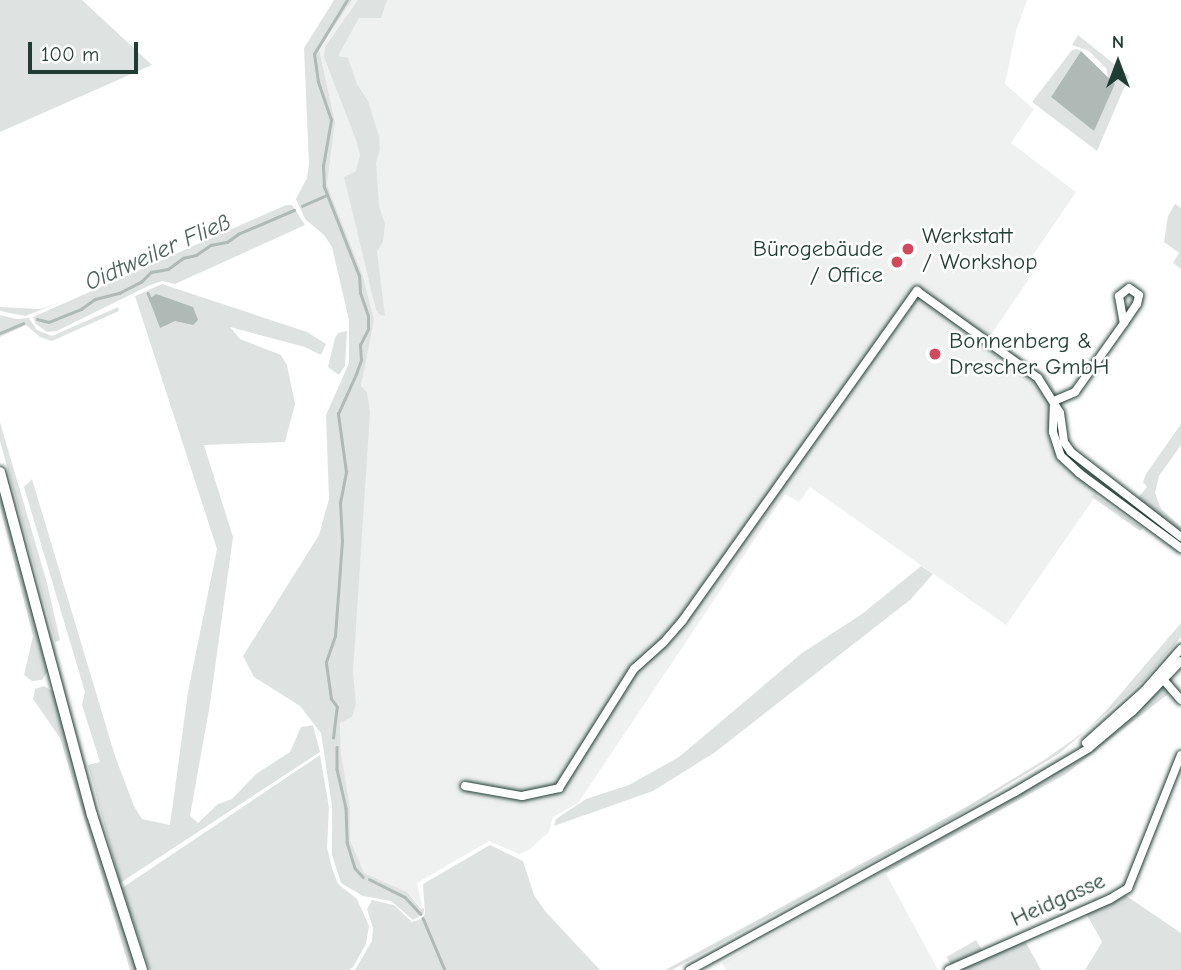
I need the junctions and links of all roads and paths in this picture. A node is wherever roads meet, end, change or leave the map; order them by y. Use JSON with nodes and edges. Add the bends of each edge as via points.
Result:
{"nodes":[{"id":1,"x":1124,"y":323,"type":"dead end"},
{"id":2,"x":1054,"y":401,"type":"junction"},
{"id":3,"x":0,"y":472,"type":"edge"},
{"id":4,"x":1181,"y":537,"type":"edge"},
{"id":5,"x":1181,"y":548,"type":"edge"},
{"id":6,"x":1181,"y":649,"type":"edge"},
{"id":7,"x":1181,"y":661,"type":"edge"},
{"id":8,"x":1162,"y":677,"type":"junction"},
{"id":9,"x":1181,"y":700,"type":"edge"},
{"id":10,"x":1181,"y":755,"type":"edge"},
{"id":11,"x":465,"y":786,"type":"dead end"},
{"id":12,"x":142,"y":970,"type":"edge"},
{"id":13,"x":690,"y":970,"type":"edge"},
{"id":14,"x":949,"y":970,"type":"edge"}],
"edges":[{"from":1,"to":2,"type":"street","via":[[1075,392]]},
{"from":2,"to":4,"type":"street","via":[[1071,452]]},
{"from":2,"to":5,"type":"street","via":[[1053,432],[1063,458]]},
{"from":2,"to":11,"type":"street","via":[[1038,377],[917,291],[683,620],[634,669],[559,788],[522,796]]},
{"from":3,"to":12,"type":"main road","via":[[92,815]]},
{"from":6,"to":8,"type":"street"},
{"from":7,"to":8,"type":"street"},
{"from":8,"to":9,"type":"street"},
{"from":8,"to":13,"type":"street","via":[[1065,761]]},
{"from":10,"to":14,"type":"street","name":"Heidgasse","via":[[1128,888]]}]}
